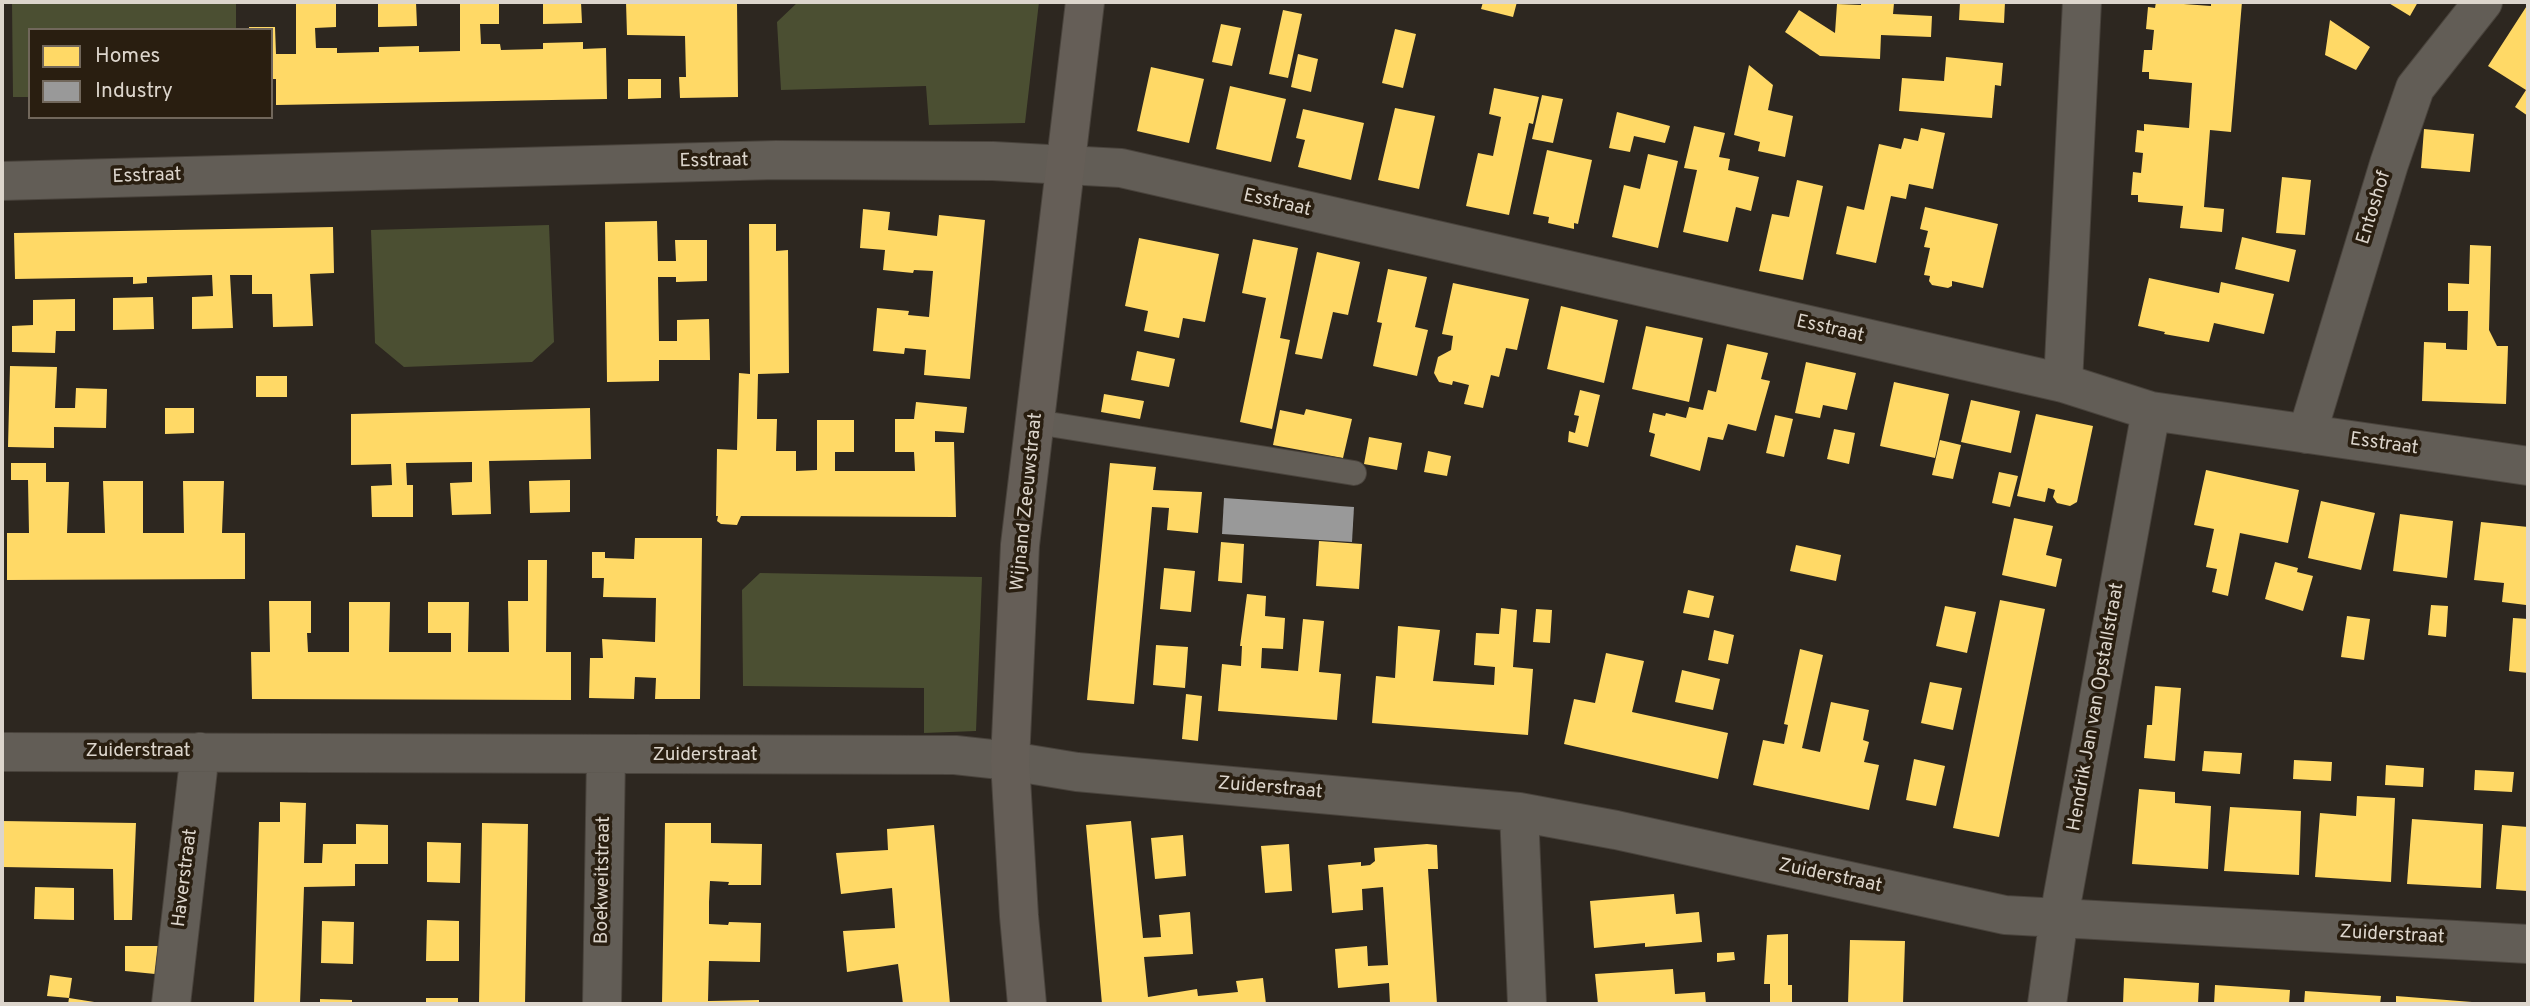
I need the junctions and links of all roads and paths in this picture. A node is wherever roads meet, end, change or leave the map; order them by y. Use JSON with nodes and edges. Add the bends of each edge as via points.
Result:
{"nodes":[{"id":1,"x":1085,"y":2,"type":"edge"},
{"id":2,"x":2082,"y":2,"type":"edge"},
{"id":3,"x":2483,"y":2,"type":"edge"},
{"id":4,"x":1068,"y":163,"type":"junction"},
{"id":5,"x":2,"y":181,"type":"edge"},
{"id":6,"x":2063,"y":383,"type":"junction"},
{"id":7,"x":2151,"y":411,"type":"junction"},
{"id":8,"x":1036,"y":422,"type":"junction"},
{"id":9,"x":2307,"y":433,"type":"junction"},
{"id":10,"x":2528,"y":466,"type":"edge"},
{"id":11,"x":1354,"y":473,"type":"dead end"},
{"id":12,"x":2,"y":752,"type":"edge"},
{"id":13,"x":200,"y":752,"type":"junction"},
{"id":14,"x":606,"y":756,"type":"junction"},
{"id":15,"x":1010,"y":761,"type":"junction"},
{"id":16,"x":1519,"y":812,"type":"junction"},
{"id":17,"x":2059,"y":916,"type":"junction"},
{"id":18,"x":2528,"y":944,"type":"edge"},
{"id":19,"x":171,"y":1004,"type":"edge"},
{"id":20,"x":602,"y":1004,"type":"edge"},
{"id":21,"x":1027,"y":1004,"type":"edge"},
{"id":22,"x":1527,"y":1004,"type":"edge"},
{"id":23,"x":2047,"y":1004,"type":"edge"}],
"edges":[{"from":1,"to":4,"type":"main road","name":"Wijnand Zeeuwstraat"},
{"from":2,"to":6,"type":"street"},
{"from":3,"to":9,"type":"street","name":"Entoshof","via":[[2415,88]]},
{"from":4,"to":5,"type":"street","name":"Esstraat","via":[[763,160]]},
{"from":4,"to":6,"type":"street","name":"Esstraat","via":[[1121,168]]},
{"from":4,"to":8,"type":"main road","name":"Wijnand Zeeuwstraat"},
{"from":6,"to":7,"type":"street","name":"Esstraat"},
{"from":7,"to":9,"type":"street","name":"Esstraat"},
{"from":7,"to":17,"type":"street","name":"Hendrik Jan van Opstallstraat"},
{"from":8,"to":11,"type":"lane"},
{"from":8,"to":15,"type":"main road","name":"Wijnand Zeeuwstraat","via":[[1020,545]]},
{"from":9,"to":10,"type":"street","name":"Esstraat"},
{"from":12,"to":13,"type":"street","name":"Zuiderstraat"},
{"from":13,"to":14,"type":"street","name":"Zuiderstraat"},
{"from":13,"to":19,"type":"street","name":"Haverstraat"},
{"from":14,"to":15,"type":"street","name":"Zuiderstraat","via":[[956,755]]},
{"from":14,"to":20,"type":"street","name":"Boekweitstraat"},
{"from":15,"to":16,"type":"street","name":"Zuiderstraat","via":[[1077,772]]},
{"from":15,"to":21,"type":"main road","name":"Wijnand Zeeuwstraat"},
{"from":16,"to":17,"type":"street","name":"Zuiderstraat","via":[[2005,915]]},
{"from":16,"to":22,"type":"street"},
{"from":17,"to":18,"type":"street","name":"Zuiderstraat"},
{"from":17,"to":23,"type":"street","name":"Hendrik Jan van Opstallstraat"}]}
